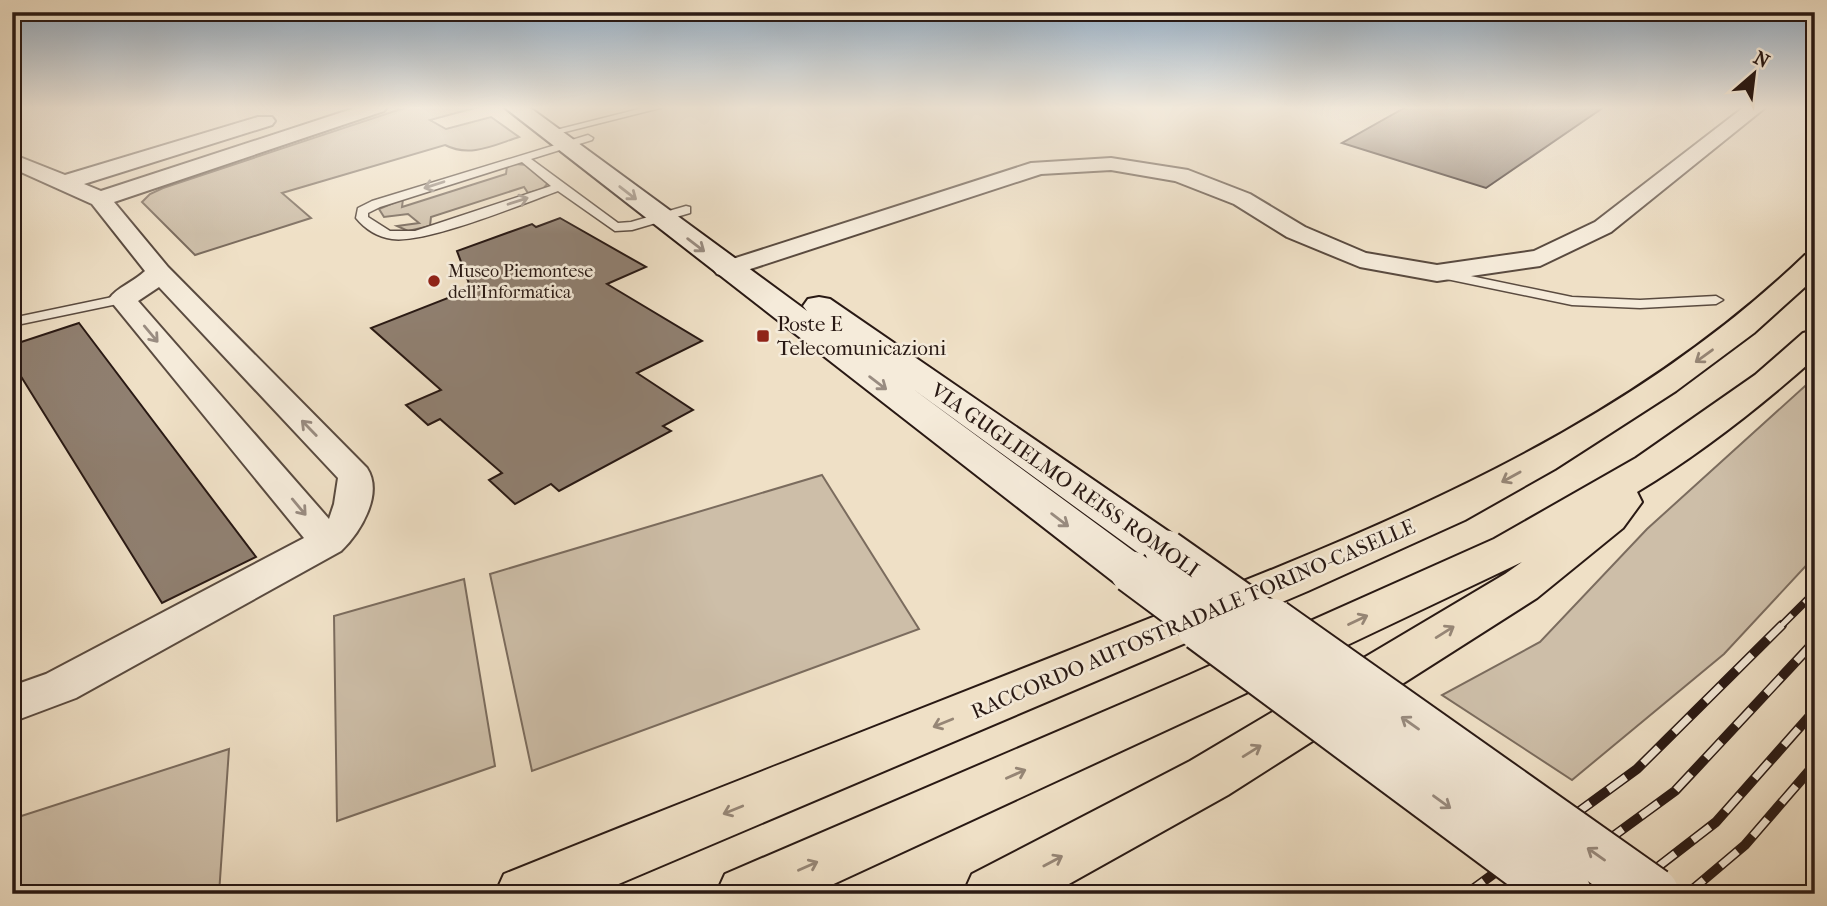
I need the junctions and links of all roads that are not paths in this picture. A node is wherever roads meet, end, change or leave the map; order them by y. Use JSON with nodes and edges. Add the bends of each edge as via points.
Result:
{"nodes":[{"id":1,"x":173,"y":149,"type":"edge"},
{"id":2,"x":249,"y":149,"type":"edge"},
{"id":3,"x":541,"y":149,"type":"edge"},
{"id":4,"x":584,"y":149,"type":"edge"},
{"id":5,"x":590,"y":149,"type":"edge"},
{"id":6,"x":1702,"y":149,"type":"edge"},
{"id":7,"x":523,"y":158,"type":"junction"},
{"id":8,"x":13,"y":159,"type":"edge"},
{"id":9,"x":63,"y":183,"type":"junction"},
{"id":10,"x":560,"y":187,"type":"junction"},
{"id":11,"x":100,"y":199,"type":"junction"},
{"id":12,"x":687,"y":210,"type":"junction"},
{"id":13,"x":659,"y":218,"type":"junction"},
{"id":14,"x":1815,"y":261,"type":"edge"},
{"id":15,"x":740,"y":264,"type":"junction"},
{"id":16,"x":159,"y":271,"type":"junction"},
{"id":17,"x":1437,"y":273,"type":"junction"},
{"id":18,"x":121,"y":299,"type":"junction"},
{"id":19,"x":1716,"y":300,"type":"dead end"},
{"id":20,"x":12,"y":322,"type":"edge"},
{"id":21,"x":1815,"y":340,"type":"edge"},
{"id":22,"x":1650,"y":467,"type":"junction"},
{"id":23,"x":328,"y":542,"type":"junction"},
{"id":24,"x":1148,"y":562,"type":"junction"},
{"id":25,"x":12,"y":704,"type":"edge"},
{"id":26,"x":525,"y":894,"type":"edge"},
{"id":27,"x":746,"y":894,"type":"edge"},
{"id":28,"x":993,"y":894,"type":"edge"},
{"id":29,"x":1565,"y":894,"type":"edge"},
{"id":30,"x":1651,"y":894,"type":"edge"}],
"edges":[{"from":1,"to":9,"type":"street"},
{"from":2,"to":11,"type":"street"},
{"from":3,"to":7,"type":"lane"},
{"from":4,"to":13,"type":"main road","name":"VIA GUGLIELMO REISS ROMOLI","one_way":true},
{"from":5,"to":12,"type":"main road","name":"VIA GUGLIELMO REISS ROMOLI"},
{"from":6,"to":17,"type":"street","via":[[1603,227],[1540,258]]},
{"from":7,"to":10,"type":"lane"},
{"from":7,"to":10,"type":"lane","one_way":true,"via":[[376,204],[362,211],[362,218],[379,233],[417,235]]},
{"from":8,"to":9,"type":"street"},
{"from":9,"to":11,"type":"street"},
{"from":10,"to":13,"type":"lane","via":[[615,227]]},
{"from":11,"to":16,"type":"street"},
{"from":12,"to":13,"type":"lane"},
{"from":12,"to":15,"type":"main road","name":"VIA GUGLIELMO REISS ROMOLI"},
{"from":13,"to":15,"type":"main road","name":"VIA GUGLIELMO REISS ROMOLI","one_way":true},
{"from":14,"to":26,"type":"highway","name":"RACCORDO AUTOSTRADALE TORINO-CASELLE","one_way":true,"via":[[1759,316],[1701,358],[1543,460],[1472,499],[1280,585]]},
{"from":15,"to":17,"type":"street","via":[[1039,168],[1111,164],[1180,175],[1242,199],[1296,232],[1360,259]]},
{"from":15,"to":24,"type":"main road","name":"VIA GUGLIELMO REISS ROMOLI"},
{"from":16,"to":18,"type":"street","via":[[145,286]]},
{"from":23,"to":16,"type":"street","one_way":true,"via":[[341,532],[354,503],[355,476]]},
{"from":17,"to":19,"type":"lane","via":[[1572,301]]},
{"from":18,"to":20,"type":"lane"},
{"from":18,"to":23,"type":"street","one_way":true},
{"from":21,"to":22,"type":"highway","via":[[1767,382]]},
{"from":27,"to":22,"type":"highway","one_way":true,"via":[[1497,555]]},
{"from":28,"to":22,"type":"highway","one_way":true,"via":[[1209,778],[1521,586],[1608,518]]},
{"from":23,"to":25,"type":"street","via":[[61,686]]},
{"from":24,"to":29,"type":"main road","name":"VIA GUGLIELMO REISS ROMOLI","one_way":true,"bridge":true},
{"from":30,"to":24,"type":"main road","name":"VIA GUGLIELMO REISS ROMOLI","one_way":true,"bridge":true}]}
